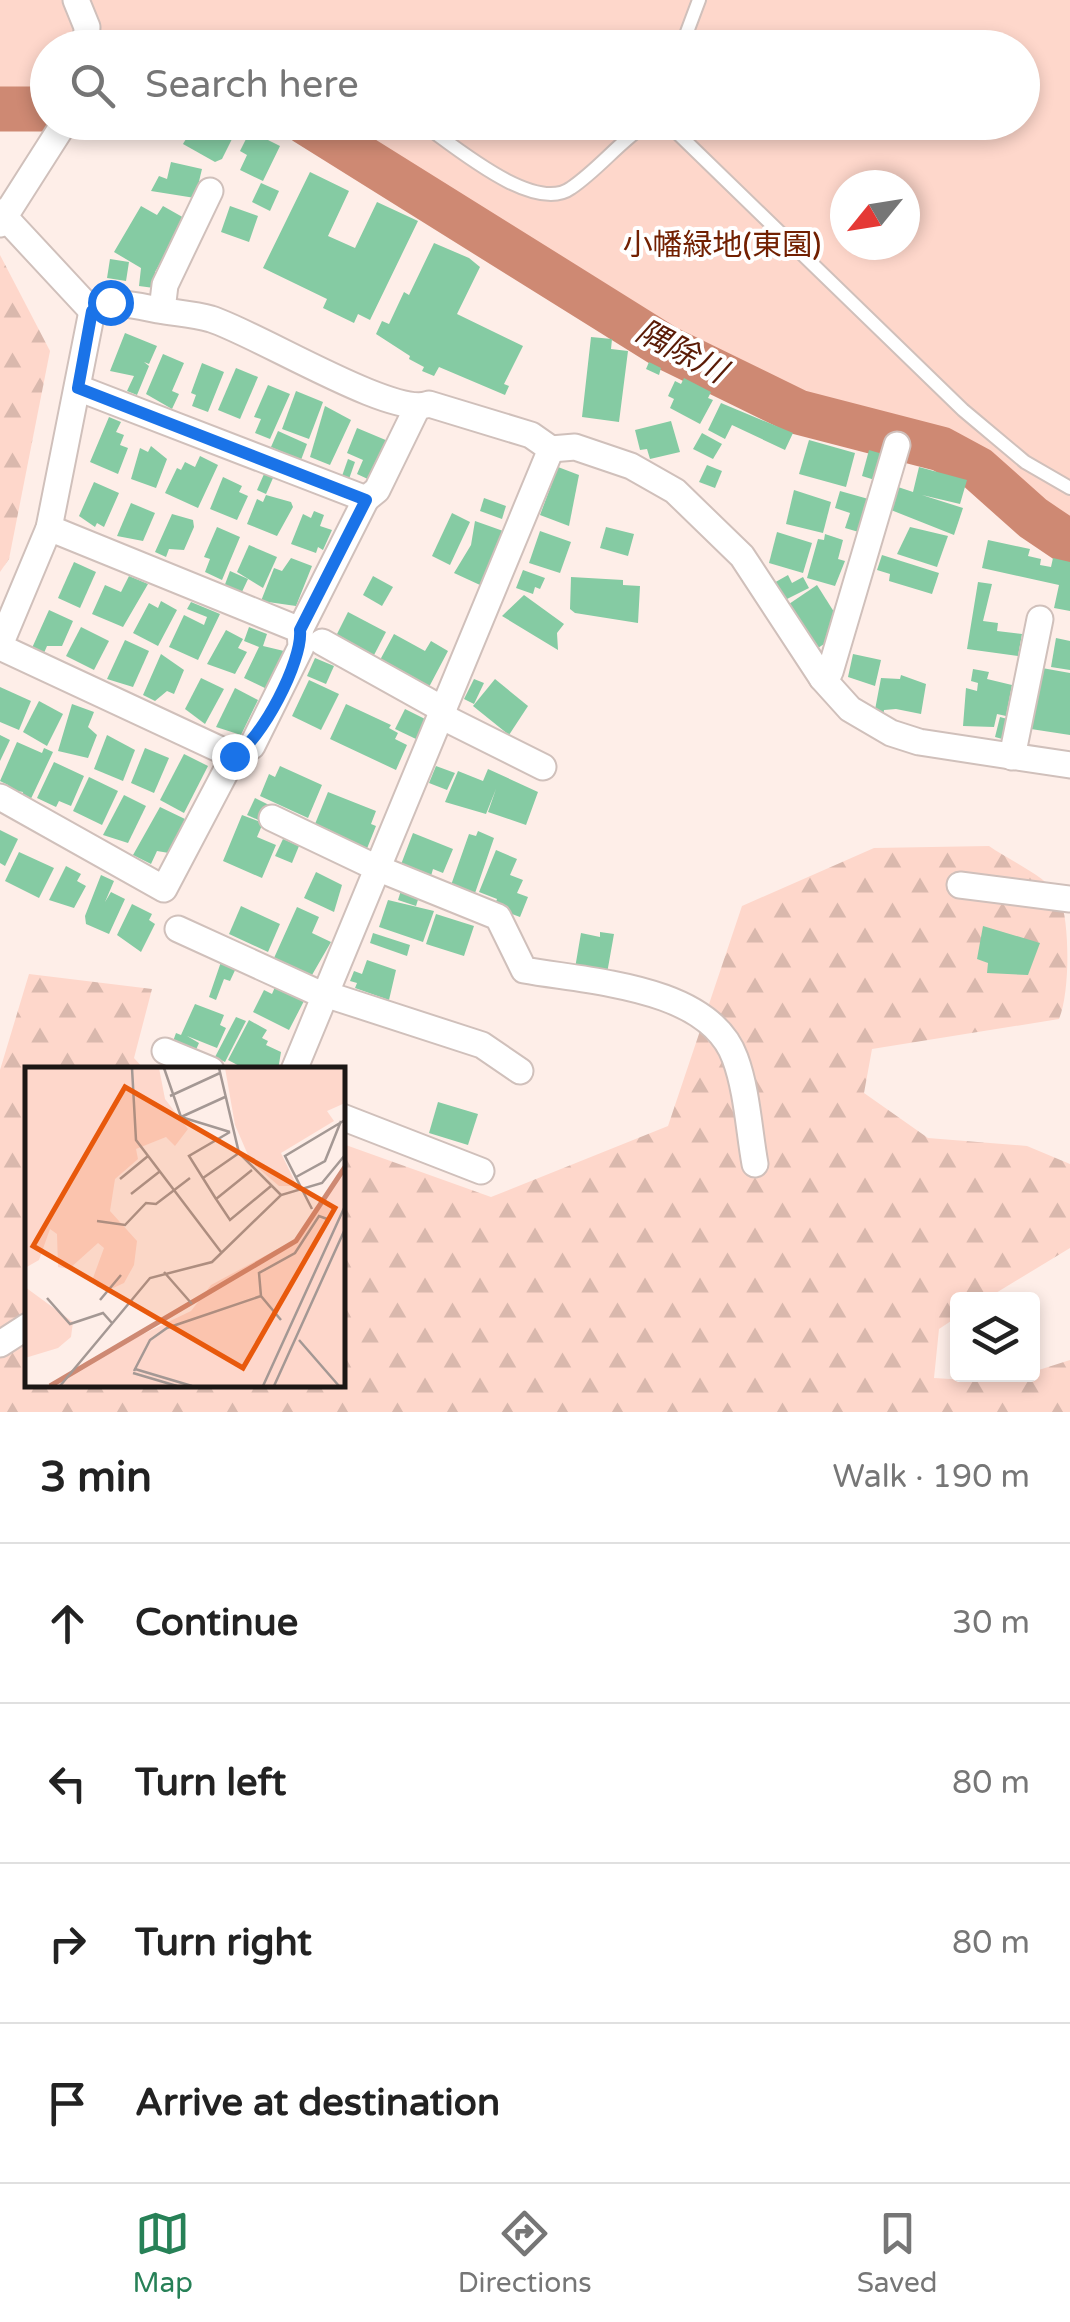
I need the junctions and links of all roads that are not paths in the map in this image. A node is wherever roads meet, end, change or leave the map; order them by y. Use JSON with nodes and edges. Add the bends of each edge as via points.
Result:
{"nodes":[{"id":1,"x":76,"y":0,"type":"edge"},
{"id":2,"x":699,"y":0,"type":"edge"},
{"id":3,"x":88,"y":30,"type":"edge"},
{"id":4,"x":688,"y":30,"type":"edge"},
{"id":5,"x":53,"y":140,"type":"edge"},
{"id":6,"x":447,"y":140,"type":"edge"},
{"id":7,"x":628,"y":140,"type":"edge"},
{"id":8,"x":685,"y":140,"type":"edge"},
{"id":9,"x":210,"y":191,"type":"dead end"},
{"id":10,"x":2,"y":218,"type":"edge"},
{"id":11,"x":162,"y":310,"type":"junction"},
{"id":12,"x":92,"y":311,"type":"junction"},
{"id":13,"x":78,"y":388,"type":"junction"},
{"id":14,"x":418,"y":408,"type":"junction"},
{"id":15,"x":897,"y":445,"type":"dead end"},
{"id":16,"x":551,"y":449,"type":"junction"},
{"id":17,"x":1070,"y":488,"type":"edge"},
{"id":18,"x":366,"y":500,"type":"junction"},
{"id":19,"x":49,"y":528,"type":"junction"},
{"id":20,"x":1040,"y":619,"type":"dead end"},
{"id":21,"x":311,"y":636,"type":"junction"},
{"id":22,"x":0,"y":646,"type":"edge"},
{"id":23,"x":822,"y":678,"type":"junction"},
{"id":24,"x":442,"y":713,"type":"junction"},
{"id":25,"x":234,"y":756,"type":"junction"},
{"id":26,"x":1012,"y":756,"type":"junction"},
{"id":27,"x":1070,"y":765,"type":"edge"},
{"id":28,"x":543,"y":767,"type":"dead end"},
{"id":29,"x":0,"y":797,"type":"edge"},
{"id":30,"x":272,"y":818,"type":"dead end"},
{"id":31,"x":377,"y":868,"type":"junction"},
{"id":32,"x":960,"y":885,"type":"dead end"},
{"id":33,"x":1070,"y":899,"type":"edge"},
{"id":34,"x":178,"y":929,"type":"dead end"},
{"id":35,"x":327,"y":996,"type":"junction"},
{"id":36,"x":165,"y":1050,"type":"dead end"},
{"id":37,"x":204,"y":1067,"type":"edge"},
{"id":38,"x":295,"y":1067,"type":"edge"},
{"id":39,"x":520,"y":1071,"type":"dead end"},
{"id":40,"x":345,"y":1118,"type":"edge"},
{"id":41,"x":755,"y":1164,"type":"dead end"},
{"id":42,"x":481,"y":1170,"type":"dead end"},
{"id":43,"x":25,"y":1328,"type":"edge"},
{"id":44,"x":0,"y":1344,"type":"edge"}],
"edges":[{"from":1,"to":3,"type":"street"},
{"from":2,"to":4,"type":"lane"},
{"from":5,"to":10,"type":"street"},
{"from":6,"to":7,"type":"lane","via":[[522,190],[549,196],[568,191]]},
{"from":8,"to":17,"type":"lane","via":[[963,410],[1025,462]]},
{"from":9,"to":11,"type":"street","via":[[165,285]]},
{"from":10,"to":12,"type":"street"},
{"from":11,"to":12,"type":"street","via":[[110,302]]},
{"from":11,"to":14,"type":"street","via":[[211,319],[381,400]]},
{"from":12,"to":13,"type":"street"},
{"from":13,"to":18,"type":"street"},
{"from":13,"to":19,"type":"street"},
{"from":14,"to":16,"type":"street","via":[[429,404],[531,435]]},
{"from":14,"to":18,"type":"street"},
{"from":15,"to":23,"type":"street","via":[[830,672]]},
{"from":16,"to":23,"type":"street","via":[[575,447],[631,466],[675,491],[742,556]]},
{"from":16,"to":24,"type":"street"},
{"from":18,"to":21,"type":"street"},
{"from":19,"to":21,"type":"street"},
{"from":19,"to":22,"type":"street"},
{"from":20,"to":26,"type":"street"},
{"from":21,"to":24,"type":"street"},
{"from":21,"to":25,"type":"street","via":[[252,746]]},
{"from":22,"to":25,"type":"street"},
{"from":23,"to":26,"type":"street","via":[[850,709],[891,733]]},
{"from":24,"to":28,"type":"street"},
{"from":24,"to":31,"type":"street"},
{"from":25,"to":29,"type":"street","via":[[164,889]]},
{"from":26,"to":27,"type":"street"},
{"from":30,"to":31,"type":"street"},
{"from":31,"to":35,"type":"street"},
{"from":31,"to":41,"type":"street","via":[[498,917],[524,970],[683,1004],[713,1022],[735,1058]]},
{"from":32,"to":33,"type":"street"},
{"from":34,"to":35,"type":"street"},
{"from":35,"to":38,"type":"street"},
{"from":35,"to":39,"type":"street","via":[[482,1045]]},
{"from":36,"to":37,"type":"street"},
{"from":40,"to":42,"type":"street"},
{"from":43,"to":44,"type":"street"}]}
